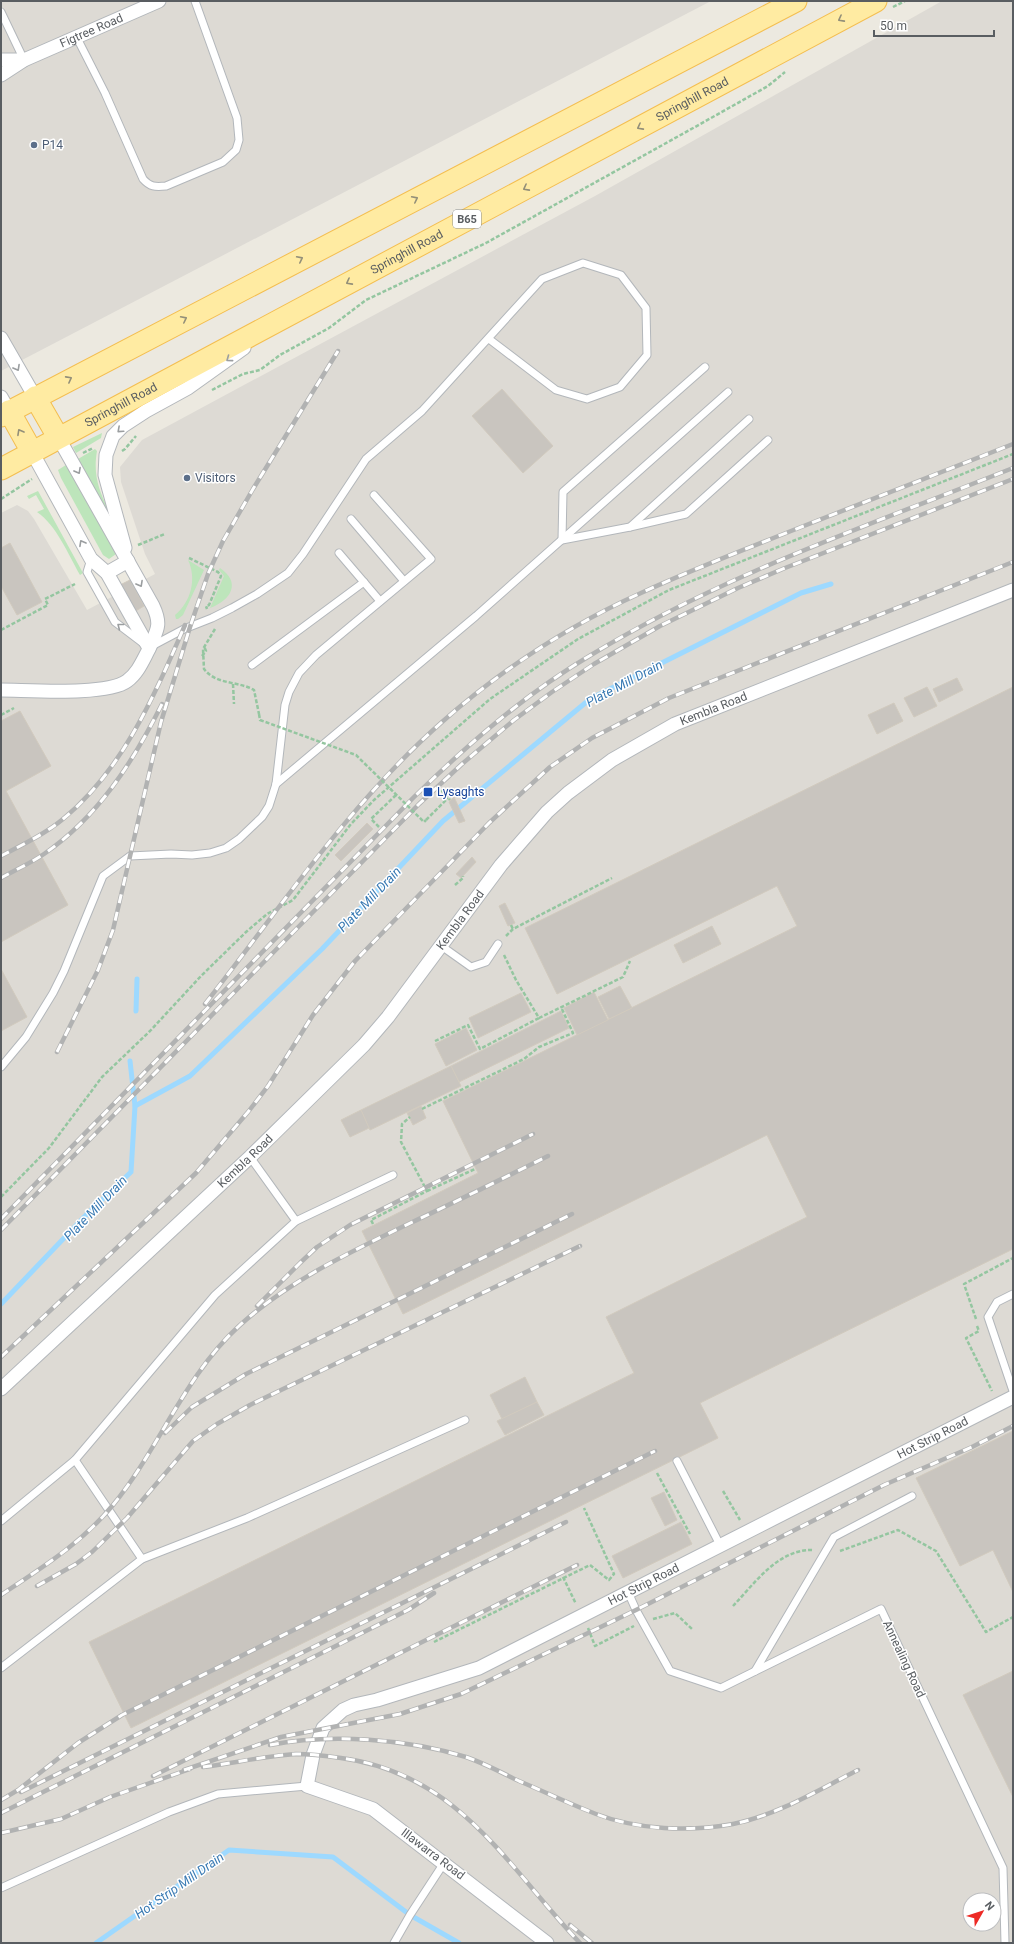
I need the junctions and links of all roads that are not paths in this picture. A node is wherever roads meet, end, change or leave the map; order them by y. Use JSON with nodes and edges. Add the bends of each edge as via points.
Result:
{"nodes":[{"id":1,"x":159,"y":1,"type":"edge"},
{"id":2,"x":195,"y":1,"type":"edge"},
{"id":3,"x":796,"y":1,"type":"edge"},
{"id":4,"x":884,"y":5,"type":"edge"},
{"id":5,"x":1,"y":12,"type":"edge"},
{"id":6,"x":76,"y":38,"type":"junction"},
{"id":7,"x":1,"y":60,"type":"edge"},
{"id":8,"x":24,"y":60,"type":"junction"},
{"id":9,"x":1,"y":75,"type":"edge"},
{"id":10,"x":294,"y":311,"type":"junction"},
{"id":11,"x":1,"y":338,"type":"edge"},
{"id":12,"x":489,"y":339,"type":"junction"},
{"id":13,"x":705,"y":367,"type":"dead end"},
{"id":14,"x":728,"y":392,"type":"dead end"},
{"id":15,"x":35,"y":397,"type":"junction"},
{"id":16,"x":4,"y":408,"type":"edge"},
{"id":17,"x":749,"y":420,"type":"dead end"},
{"id":18,"x":58,"y":437,"type":"junction"},
{"id":19,"x":768,"y":440,"type":"dead end"},
{"id":20,"x":32,"y":452,"type":"junction"},
{"id":21,"x":1,"y":469,"type":"edge"},
{"id":22,"x":374,"y":495,"type":"dead end"},
{"id":23,"x":351,"y":519,"type":"dead end"},
{"id":24,"x":630,"y":527,"type":"junction"},
{"id":25,"x":562,"y":540,"type":"junction"},
{"id":26,"x":339,"y":553,"type":"dead end"},
{"id":27,"x":91,"y":559,"type":"junction"},
{"id":28,"x":128,"y":561,"type":"junction"},
{"id":29,"x":107,"y":573,"type":"junction"},
{"id":30,"x":404,"y":581,"type":"junction"},
{"id":31,"x":364,"y":582,"type":"junction"},
{"id":32,"x":1013,"y":590,"type":"edge"},
{"id":33,"x":380,"y":601,"type":"junction"},
{"id":34,"x":149,"y":648,"type":"junction"},
{"id":35,"x":252,"y":666,"type":"dead end"},
{"id":36,"x":1,"y":690,"type":"edge"},
{"id":37,"x":276,"y":784,"type":"junction"},
{"id":38,"x":498,"y":944,"type":"road end"},
{"id":39,"x":440,"y":945,"type":"junction"},
{"id":40,"x":1,"y":1067,"type":"edge"},
{"id":41,"x":250,"y":1157,"type":"junction"},
{"id":42,"x":393,"y":1174,"type":"dead end"},
{"id":43,"x":296,"y":1221,"type":"junction"},
{"id":44,"x":1013,"y":1294,"type":"edge"},
{"id":45,"x":1,"y":1389,"type":"edge"},
{"id":46,"x":1013,"y":1391,"type":"edge"},
{"id":47,"x":1013,"y":1397,"type":"edge"},
{"id":48,"x":465,"y":1420,"type":"dead end"},
{"id":49,"x":75,"y":1460,"type":"junction"},
{"id":50,"x":677,"y":1461,"type":"dead end"},
{"id":51,"x":912,"y":1496,"type":"dead end"},
{"id":52,"x":1,"y":1521,"type":"edge"},
{"id":53,"x":720,"y":1545,"type":"junction"},
{"id":54,"x":142,"y":1559,"type":"junction"},
{"id":55,"x":628,"y":1592,"type":"junction"},
{"id":56,"x":1,"y":1668,"type":"edge"},
{"id":57,"x":755,"y":1671,"type":"junction"},
{"id":58,"x":307,"y":1786,"type":"junction"},
{"id":59,"x":444,"y":1863,"type":"junction"},
{"id":60,"x":1,"y":1888,"type":"edge"},
{"id":61,"x":394,"y":1943,"type":"edge"},
{"id":62,"x":547,"y":1943,"type":"edge"},
{"id":63,"x":1005,"y":1943,"type":"edge"}],
"edges":[{"from":1,"to":6,"type":"street","name":"Figtree Road"},
{"from":2,"to":6,"type":"lane","via":[[237,118],[239,140],[236,150],[222,162],[166,186],[149,185],[143,179],[105,93]]},
{"from":15,"to":3,"type":"main road","one_way":true},
{"from":4,"to":10,"type":"main road","name":"Springhill Road","number":"B65","one_way":true},
{"from":5,"to":8,"type":"lane"},
{"from":6,"to":8,"type":"street","name":"Figtree Road"},
{"from":7,"to":8,"type":"street","name":"Figtree Road"},
{"from":8,"to":9,"type":"street","name":"Figtree Road"},
{"from":10,"to":18,"type":"main road","name":"Springhill Road","number":"B65"},
{"from":10,"to":28,"type":"street","one_way":true,"via":[[188,388],[146,411],[113,436],[106,455],[105,475]]},
{"from":11,"to":15,"type":"street","one_way":true},
{"from":12,"to":12,"type":"lane","via":[[542,279],[583,263],[621,275],[646,308],[647,356],[620,387],[587,399],[556,390]]},
{"from":12,"to":34,"type":"lane","via":[[422,411],[366,459],[288,573],[228,610]]},
{"from":13,"to":25,"type":"lane","via":[[563,492]]},
{"from":14,"to":25,"type":"lane"},
{"from":15,"to":16,"type":"main road"},
{"from":15,"to":18,"type":"main road"},
{"from":20,"to":16,"type":"main road","one_way":true},
{"from":17,"to":24,"type":"lane"},
{"from":18,"to":20,"type":"main road","name":"Springhill Road","number":"B65"},
{"from":18,"to":28,"type":"street","one_way":true},
{"from":19,"to":24,"type":"lane","via":[[686,514]]},
{"from":20,"to":21,"type":"main road","name":"Springhill Road","number":"B65"},
{"from":27,"to":20,"type":"street","one_way":true},
{"from":22,"to":30,"type":"lane","via":[[431,559]]},
{"from":23,"to":30,"type":"lane"},
{"from":24,"to":25,"type":"lane"},
{"from":25,"to":37,"type":"lane","via":[[476,616]]},
{"from":26,"to":31,"type":"lane"},
{"from":27,"to":29,"type":"street"},
{"from":34,"to":27,"type":"lane","one_way":true,"via":[[114,622],[87,572]]},
{"from":28,"to":29,"type":"street"},
{"from":28,"to":34,"type":"street","one_way":true,"via":[[159,621]]},
{"from":29,"to":34,"type":"street"},
{"from":30,"to":33,"type":"lane"},
{"from":31,"to":33,"type":"lane"},
{"from":31,"to":35,"type":"lane"},
{"from":32,"to":39,"type":"street","name":"Kembla Road","via":[[675,724],[612,760],[547,812],[501,865]]},
{"from":33,"to":37,"type":"lane","via":[[316,655],[293,683],[286,705]]},
{"from":34,"to":36,"type":"street","via":[[135,674],[127,682],[117,686],[96,690]]},
{"from":37,"to":40,"type":"lane","via":[[269,806],[262,817],[226,848],[192,855],[130,856],[103,876],[53,993],[26,1036]]},
{"from":38,"to":39,"type":"lane","via":[[486,962],[470,967]]},
{"from":39,"to":41,"type":"street","name":"Kembla Road","via":[[388,1017],[364,1045]]},
{"from":41,"to":43,"type":"lane"},
{"from":41,"to":45,"type":"street","name":"Kembla Road"},
{"from":42,"to":43,"type":"lane"},
{"from":43,"to":49,"type":"lane","via":[[214,1295]]},
{"from":44,"to":46,"type":"lane","via":[[997,1302],[988,1317]]},
{"from":47,"to":53,"type":"street","name":"Hot Strip Road"},
{"from":48,"to":54,"type":"lane","via":[[247,1518]]},
{"from":49,"to":52,"type":"lane"},
{"from":49,"to":54,"type":"lane"},
{"from":50,"to":53,"type":"lane"},
{"from":51,"to":57,"type":"lane","via":[[834,1537]]},
{"from":53,"to":55,"type":"street","name":"Hot Strip Road"},
{"from":54,"to":56,"type":"lane"},
{"from":55,"to":57,"type":"lane","name":"Annealing Road","via":[[670,1671],[721,1688]]},
{"from":55,"to":58,"type":"street","name":"Hot Strip Road","via":[[479,1668],[343,1710],[323,1728],[313,1755]]},
{"from":57,"to":63,"type":"lane","name":"Annealing Road","via":[[880,1609],[1003,1868]]},
{"from":58,"to":59,"type":"street","name":"Illawarra Road","via":[[373,1809]]},
{"from":58,"to":60,"type":"lane","via":[[218,1794],[169,1812]]},
{"from":59,"to":61,"type":"lane"},
{"from":59,"to":62,"type":"street","name":"Illawarra Road"}]}
